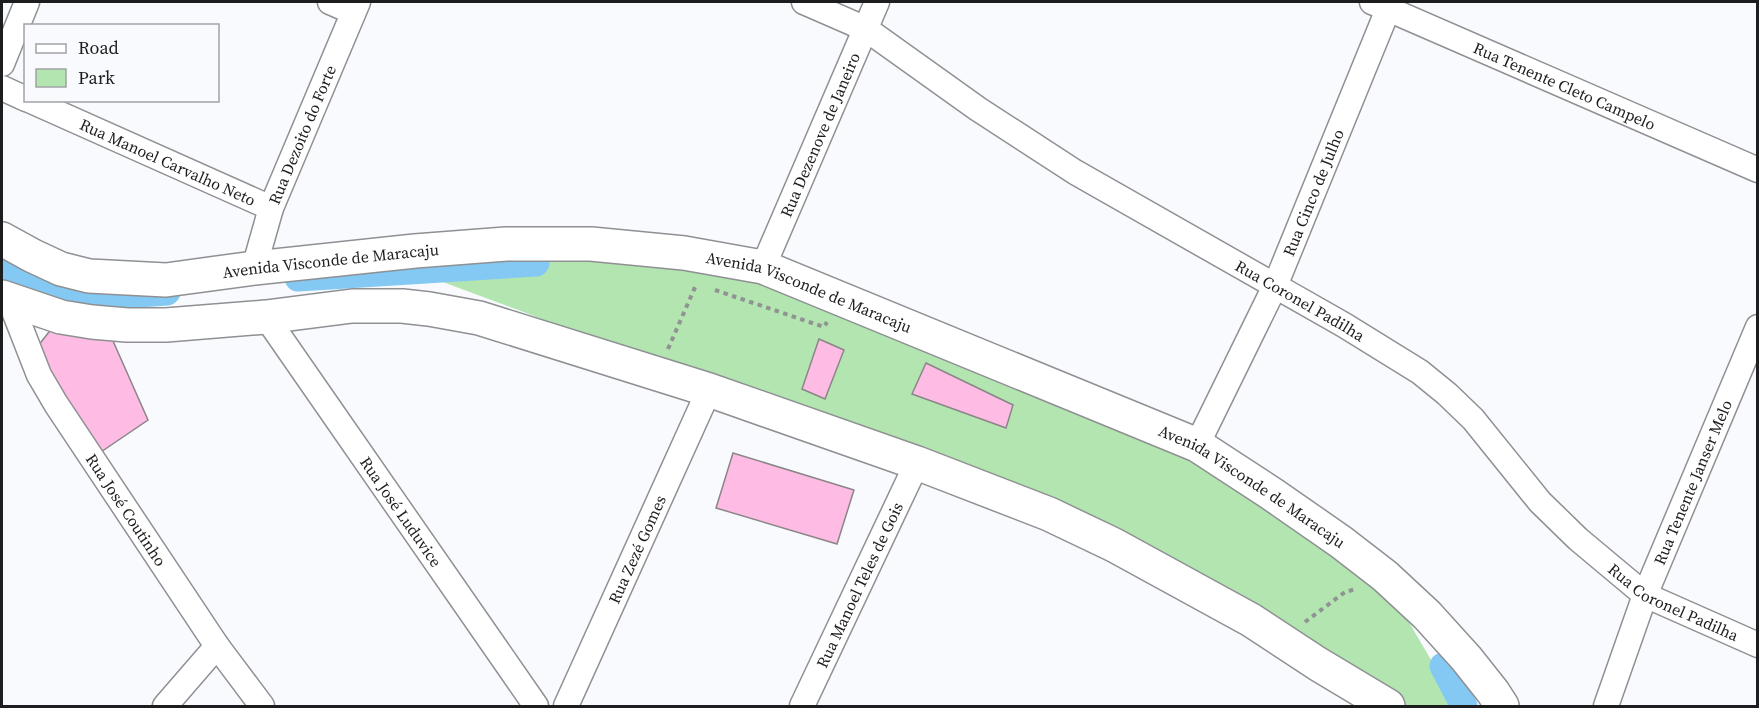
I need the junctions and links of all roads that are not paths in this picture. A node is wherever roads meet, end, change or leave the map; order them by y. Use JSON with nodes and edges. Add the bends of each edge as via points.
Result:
{"nodes":[{"id":1,"x":27,"y":2,"type":"edge"},
{"id":2,"x":330,"y":2,"type":"edge"},
{"id":3,"x":804,"y":2,"type":"edge"},
{"id":4,"x":877,"y":2,"type":"edge"},
{"id":5,"x":1384,"y":4,"type":"edge"},
{"id":6,"x":355,"y":7,"type":"edge"},
{"id":7,"x":866,"y":29,"type":"junction"},
{"id":8,"x":2,"y":64,"type":"edge"},
{"id":9,"x":2,"y":88,"type":"edge"},
{"id":10,"x":24,"y":99,"type":"edge"},
{"id":11,"x":32,"y":102,"type":"edge"},
{"id":12,"x":1758,"y":170,"type":"edge"},
{"id":13,"x":272,"y":208,"type":"junction"},
{"id":14,"x":2,"y":239,"type":"edge"},
{"id":15,"x":763,"y":267,"type":"junction"},
{"id":16,"x":254,"y":268,"type":"junction"},
{"id":17,"x":1275,"y":286,"type":"junction"},
{"id":18,"x":6,"y":299,"type":"edge"},
{"id":19,"x":266,"y":317,"type":"junction"},
{"id":20,"x":1758,"y":327,"type":"edge"},
{"id":21,"x":709,"y":390,"type":"junction"},
{"id":22,"x":1197,"y":445,"type":"junction"},
{"id":23,"x":917,"y":463,"type":"junction"},
{"id":24,"x":1645,"y":595,"type":"junction"},
{"id":25,"x":1758,"y":645,"type":"edge"},
{"id":26,"x":217,"y":646,"type":"junction"},
{"id":27,"x":165,"y":706,"type":"edge"},
{"id":28,"x":262,"y":706,"type":"edge"},
{"id":29,"x":536,"y":706,"type":"edge"},
{"id":30,"x":566,"y":706,"type":"edge"},
{"id":31,"x":802,"y":706,"type":"edge"},
{"id":32,"x":1388,"y":706,"type":"edge"},
{"id":33,"x":1502,"y":706,"type":"edge"},
{"id":34,"x":1605,"y":706,"type":"edge"}],
"edges":[{"from":1,"to":8,"type":"street"},
{"from":2,"to":6,"type":"street"},
{"from":3,"to":7,"type":"street","name":"Rua Coronel Padilha"},
{"from":4,"to":7,"type":"street","name":"Rua Dezenove de Janeiro"},
{"from":5,"to":12,"type":"street","name":"Rua Tenente Cleto Campelo"},
{"from":5,"to":17,"type":"street","name":"Rua Cinco de Julho"},
{"from":6,"to":13,"type":"street","name":"Rua Dezoito do Forte"},
{"from":7,"to":15,"type":"street","name":"Rua Dezenove de Janeiro"},
{"from":7,"to":17,"type":"street","name":"Rua Coronel Padilha","via":[[1075,172]]},
{"from":9,"to":10,"type":"street","name":"Rua Manoel Carvalho Neto"},
{"from":11,"to":13,"type":"street","name":"Rua Manoel Carvalho Neto"},
{"from":13,"to":16,"type":"street","name":"Rua Dezoito do Forte"},
{"from":14,"to":16,"type":"main road","name":"Avenida Visconde de Maracaju","via":[[42,261],[89,276],[166,280]]},
{"from":15,"to":16,"type":"main road","name":"Avenida Visconde de Maracaju","via":[[684,253],[580,244],[494,245]]},
{"from":15,"to":22,"type":"main road","name":"Avenida Visconde de Maracaju"},
{"from":17,"to":22,"type":"street","name":"Rua Cinco de Julho"},
{"from":17,"to":24,"type":"street","name":"Rua Coronel Padilha","via":[[1420,372],[1447,394],[1473,419],[1540,502]]},
{"from":18,"to":19,"type":"main road","via":[[61,316],[127,325]]},
{"from":18,"to":26,"type":"street","name":"Rua José Coutinho","via":[[56,404]]},
{"from":19,"to":21,"type":"main road","via":[[352,306],[429,309],[478,318]]},
{"from":19,"to":29,"type":"street","name":"Rua José Luduvice"},
{"from":20,"to":24,"type":"street","name":"Rua Tenente Janser Melo"},
{"from":21,"to":23,"type":"main road"},
{"from":21,"to":30,"type":"street","name":"Rua Zezé Gomes"},
{"from":22,"to":33,"type":"main road","name":"Avenida Visconde de Maracaju","via":[[1341,542],[1390,581],[1466,658]]},
{"from":23,"to":31,"type":"street","name":"Rua Manoel Teles de Gois"},
{"from":23,"to":32,"type":"main road","via":[[1049,514],[1114,545],[1251,620]]},
{"from":24,"to":25,"type":"street","name":"Rua Coronel Padilha"},
{"from":24,"to":34,"type":"street","name":"Rua Tenente Janser Melo"},
{"from":26,"to":27,"type":"street"},
{"from":26,"to":28,"type":"street","name":"Rua José Coutinho"}]}
